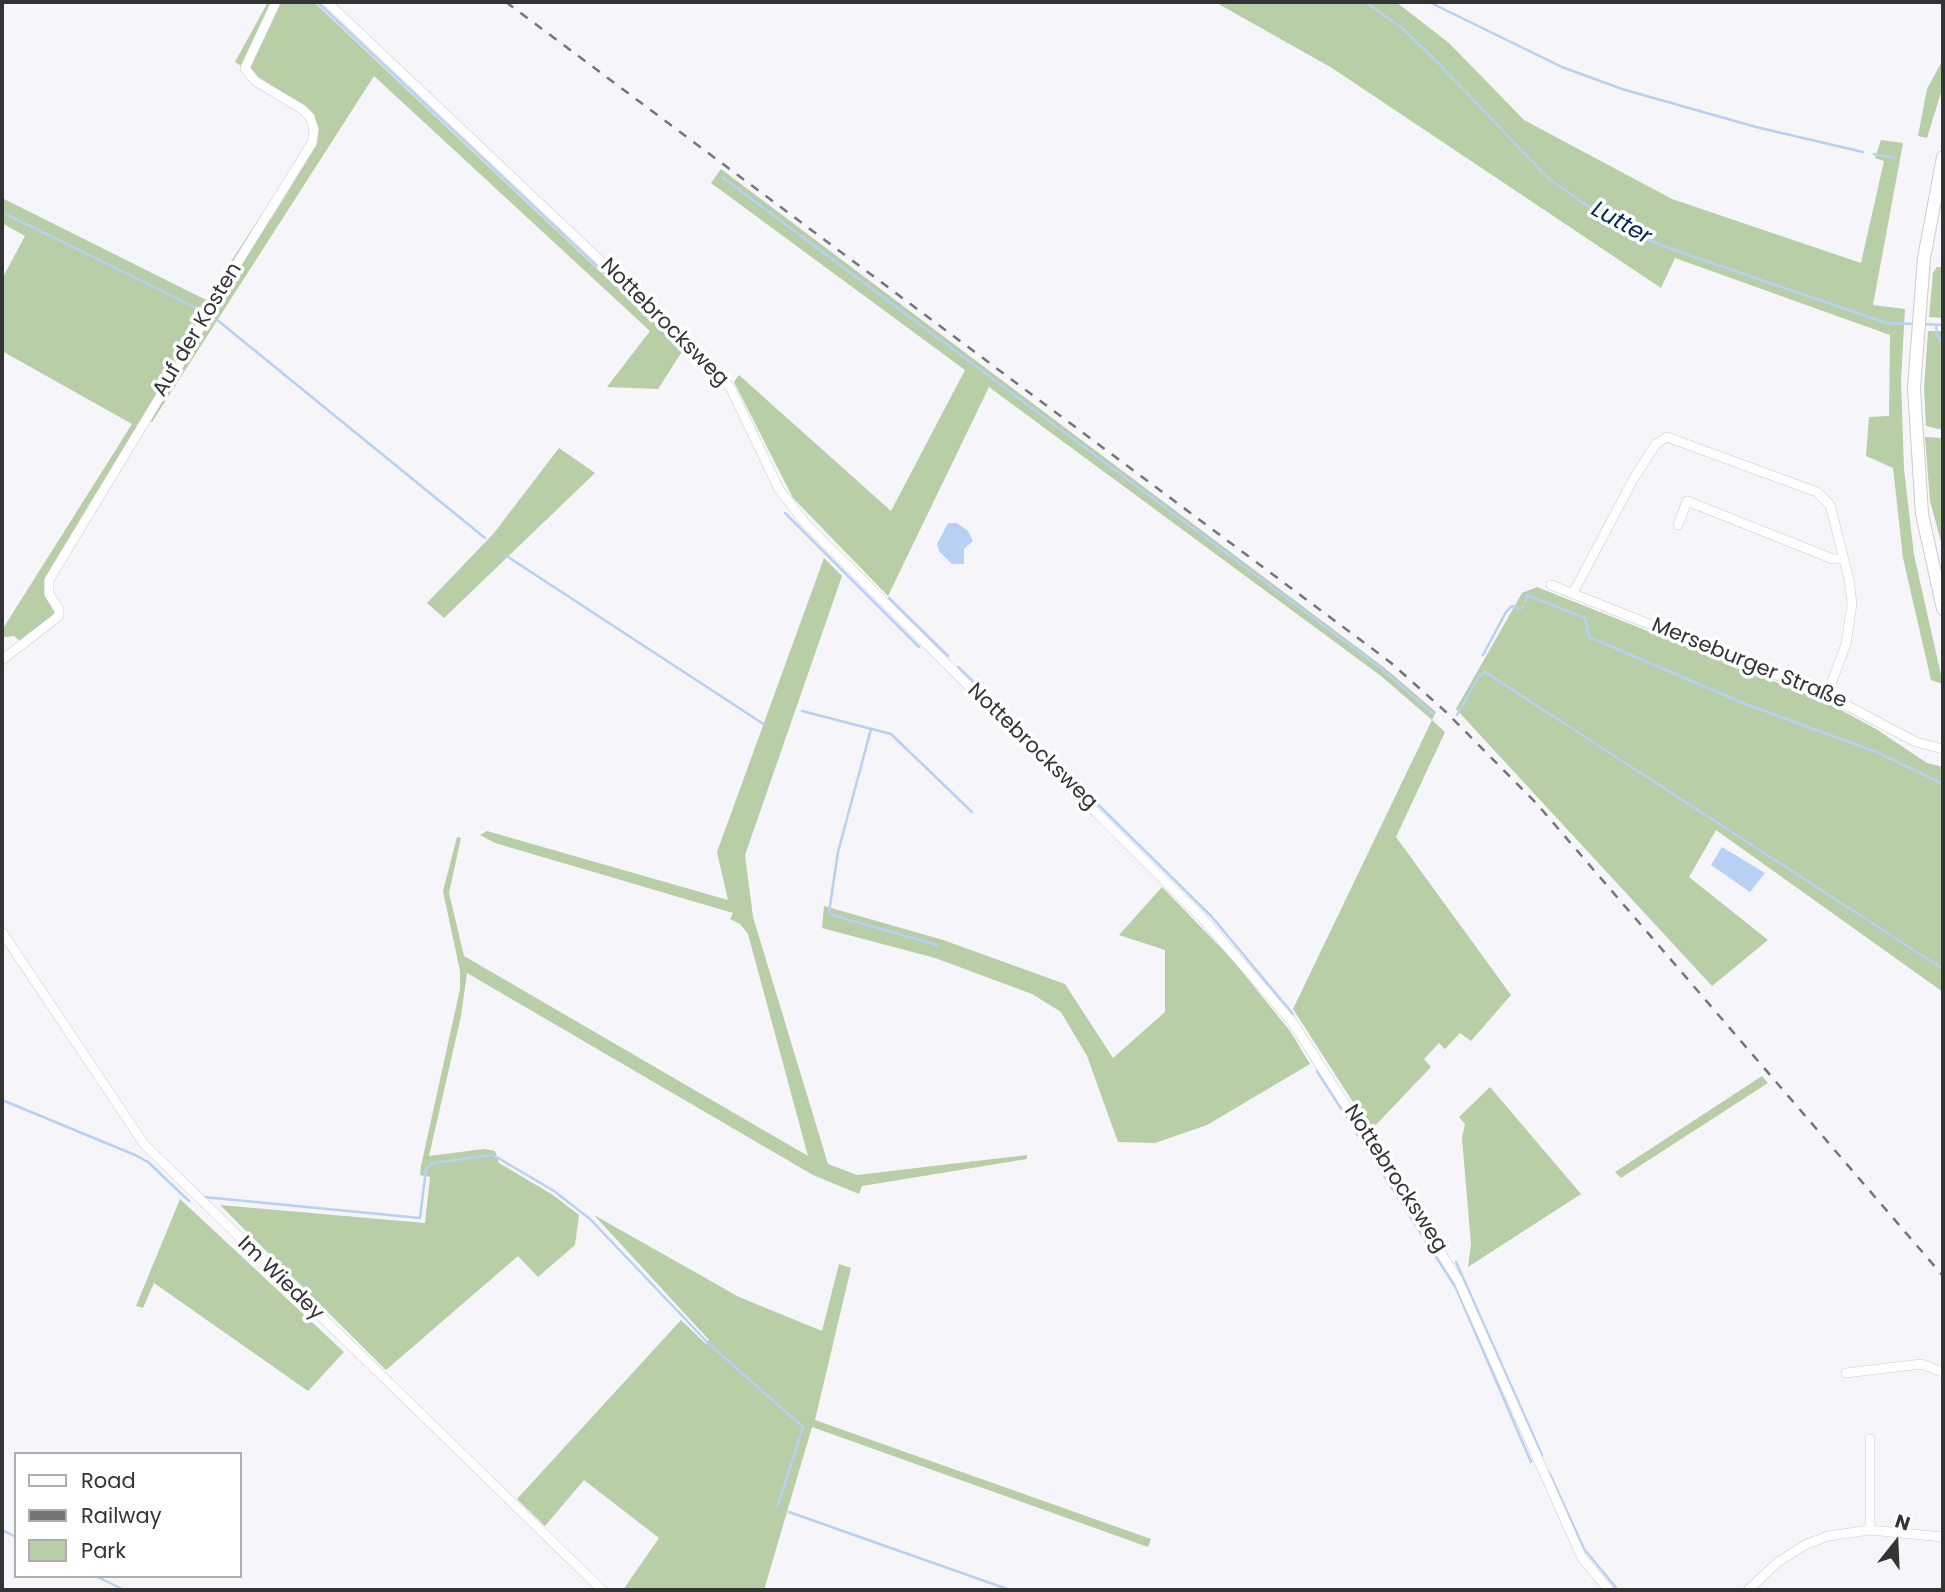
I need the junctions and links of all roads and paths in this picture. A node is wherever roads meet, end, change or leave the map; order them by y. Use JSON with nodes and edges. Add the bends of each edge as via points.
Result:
{"nodes":[{"id":1,"x":276,"y":2,"type":"edge"},
{"id":2,"x":327,"y":2,"type":"edge"},
{"id":3,"x":1943,"y":157,"type":"edge"},
{"id":4,"x":1678,"y":524,"type":"dead end"},
{"id":5,"x":1844,"y":559,"type":"junction"},
{"id":6,"x":1551,"y":585,"type":"dead end"},
{"id":7,"x":1573,"y":593,"type":"junction"},
{"id":8,"x":1943,"y":609,"type":"edge"},
{"id":9,"x":2,"y":660,"type":"edge"},
{"id":10,"x":1827,"y":695,"type":"junction"},
{"id":11,"x":1943,"y":749,"type":"edge"},
{"id":12,"x":2,"y":932,"type":"edge"},
{"id":13,"x":1943,"y":1372,"type":"edge"},
{"id":14,"x":1846,"y":1373,"type":"dead end"},
{"id":15,"x":1870,"y":1439,"type":"dead end"},
{"id":16,"x":1870,"y":1530,"type":"junction"},
{"id":17,"x":1943,"y":1537,"type":"edge"},
{"id":18,"x":602,"y":1590,"type":"edge"},
{"id":19,"x":1609,"y":1590,"type":"edge"},
{"id":20,"x":1748,"y":1590,"type":"edge"}],
"edges":[{"from":1,"to":9,"type":"street","name":"Auf der Kosten","via":[[245,68],[255,81],[310,117],[312,143],[50,580],[49,594],[59,616]]},
{"from":2,"to":19,"type":"street","name":"Nottebrocksweg","via":[[715,369],[731,389],[786,500],[805,523],[1204,920],[1293,1023],[1458,1280],[1582,1558]]},
{"from":3,"to":8,"type":"main road","via":[[1918,307],[1914,431],[1920,503]]},
{"from":4,"to":5,"type":"street","via":[[1687,501],[1833,559]]},
{"from":5,"to":7,"type":"street","via":[[1830,505],[1817,492],[1667,437],[1656,444],[1634,478]]},
{"from":5,"to":10,"type":"street","via":[[1851,625]]},
{"from":6,"to":7,"type":"street","name":"Merseburger Straße"},
{"from":7,"to":10,"type":"street","name":"Merseburger Straße"},
{"from":10,"to":11,"type":"street","name":"Merseburger Straße","via":[[1916,742]]},
{"from":12,"to":18,"type":"street","name":"Im Wiedey","via":[[144,1144]]},
{"from":13,"to":14,"type":"street","via":[[1921,1364]]},
{"from":15,"to":16,"type":"street"},
{"from":16,"to":17,"type":"street"},
{"from":16,"to":20,"type":"street","via":[[1848,1531],[1805,1545]]}]}
